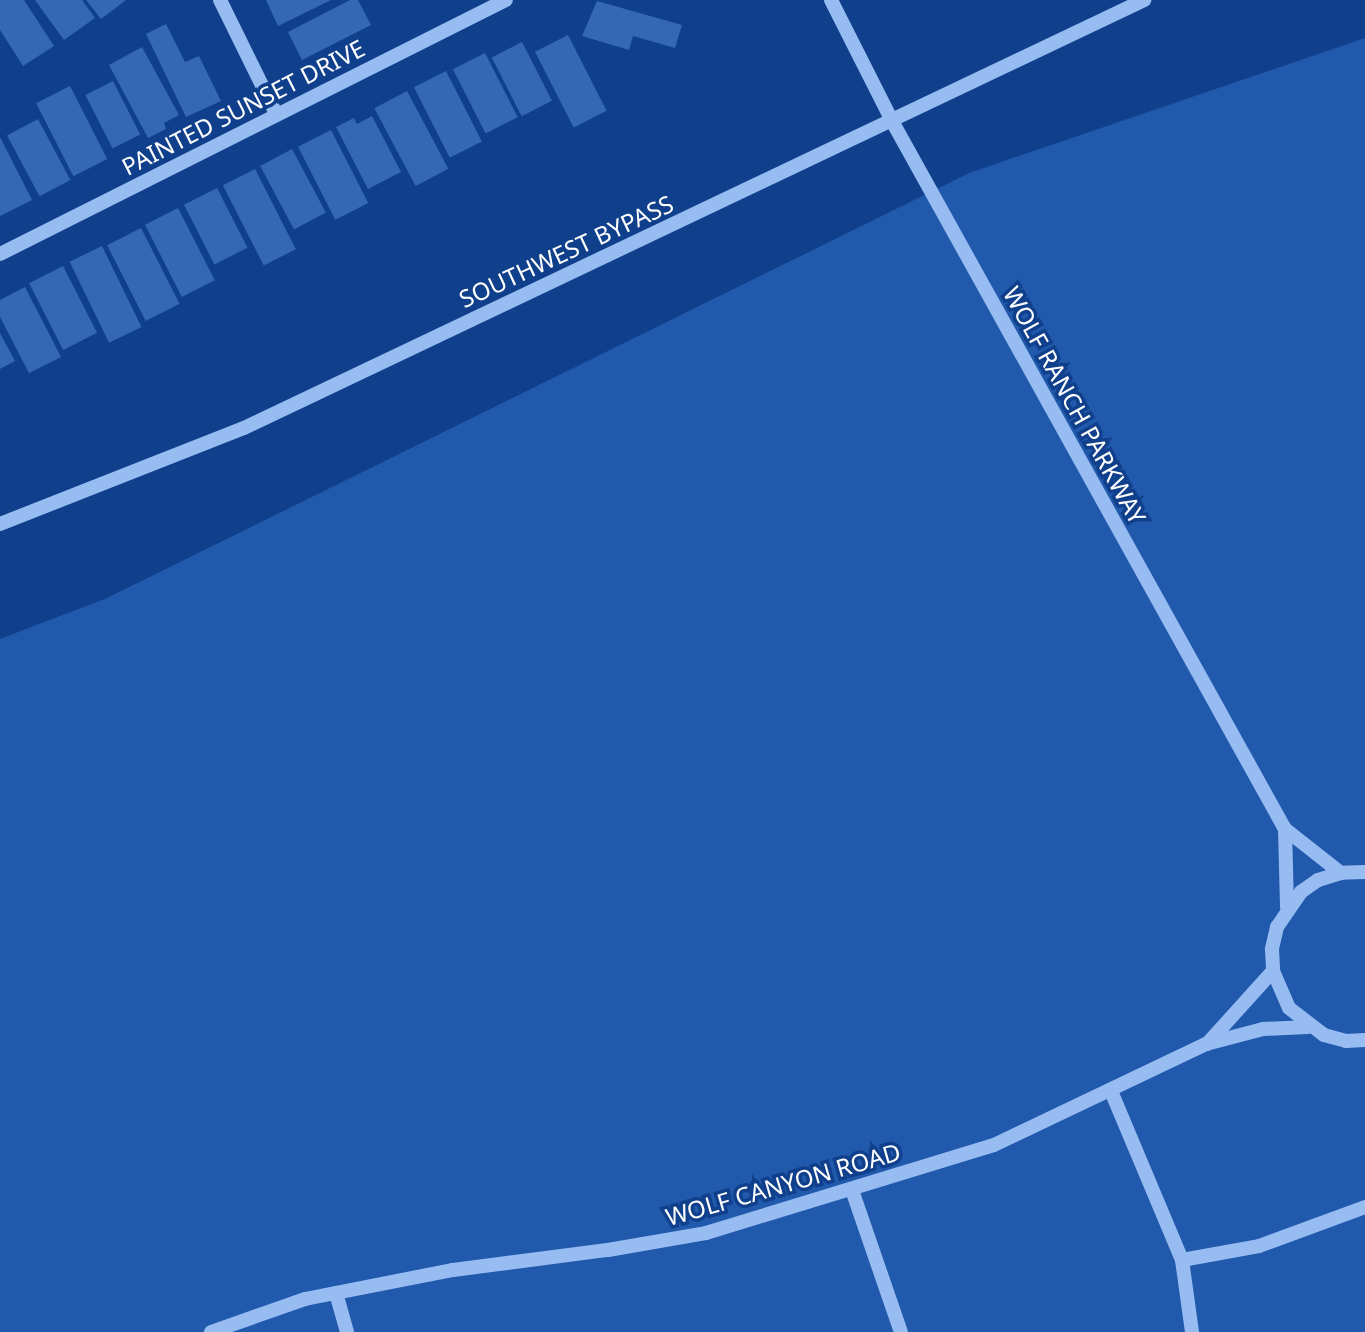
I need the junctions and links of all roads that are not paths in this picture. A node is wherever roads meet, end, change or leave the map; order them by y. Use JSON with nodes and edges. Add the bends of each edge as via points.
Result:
{"nodes":[{"id":1,"x":220,"y":0,"type":"edge"},
{"id":2,"x":506,"y":0,"type":"edge"},
{"id":3,"x":831,"y":0,"type":"edge"},
{"id":4,"x":1144,"y":0,"type":"edge"},
{"id":5,"x":276,"y":114,"type":"junction"},
{"id":6,"x":892,"y":121,"type":"junction"},
{"id":7,"x":0,"y":254,"type":"edge"},
{"id":8,"x":0,"y":524,"type":"edge"},
{"id":9,"x":1285,"y":829,"type":"junction"},
{"id":10,"x":1365,"y":872,"type":"edge"},
{"id":11,"x":1341,"y":873,"type":"junction"},
{"id":12,"x":1287,"y":907,"type":"junction"},
{"id":13,"x":1273,"y":971,"type":"junction"},
{"id":14,"x":1308,"y":1027,"type":"junction"},
{"id":15,"x":1363,"y":1042,"type":"edge"},
{"id":16,"x":1206,"y":1044,"type":"junction"},
{"id":17,"x":1111,"y":1091,"type":"junction"},
{"id":18,"x":852,"y":1190,"type":"junction"},
{"id":19,"x":1365,"y":1207,"type":"edge"},
{"id":20,"x":1182,"y":1260,"type":"junction"},
{"id":21,"x":336,"y":1293,"type":"junction"},
{"id":22,"x":211,"y":1332,"type":"edge"},
{"id":23,"x":347,"y":1332,"type":"edge"},
{"id":24,"x":901,"y":1332,"type":"edge"},
{"id":25,"x":1192,"y":1332,"type":"edge"}],
"edges":[{"from":1,"to":5,"type":"street"},
{"from":2,"to":5,"type":"street","name":"PAINTED SUNSET DRIVE"},
{"from":3,"to":6,"type":"street","name":"WOLF RANCH PARKWAY"},
{"from":4,"to":6,"type":"street","name":"SOUTHWEST BYPASS"},
{"from":5,"to":7,"type":"street","name":"PAINTED SUNSET DRIVE"},
{"from":6,"to":8,"type":"street","name":"SOUTHWEST BYPASS","via":[[244,428]]},
{"from":6,"to":9,"type":"street","name":"WOLF RANCH PARKWAY"},
{"from":9,"to":11,"type":"street","name":"WOLF RANCH PARKWAY"},
{"from":9,"to":12,"type":"street","name":"WOLF RANCH PARKWAY"},
{"from":10,"to":11,"type":"street"},
{"from":11,"to":12,"type":"street","via":[[1318,880]]},
{"from":12,"to":13,"type":"street","via":[[1272,949]]},
{"from":13,"to":14,"type":"street","via":[[1289,1008]]},
{"from":13,"to":16,"type":"street","name":"WOLF CANYON ROAD"},
{"from":14,"to":15,"type":"street","name":"WOLF CANYON ROAD"},
{"from":14,"to":16,"type":"street","name":"WOLF CANYON ROAD","via":[[1263,1029]]},
{"from":16,"to":17,"type":"street","name":"WOLF CANYON ROAD"},
{"from":17,"to":18,"type":"street","name":"WOLF CANYON ROAD","via":[[994,1145]]},
{"from":17,"to":20,"type":"street"},
{"from":18,"to":21,"type":"street","name":"WOLF CANYON ROAD","via":[[706,1233]]},
{"from":18,"to":24,"type":"street"},
{"from":19,"to":20,"type":"street","via":[[1259,1246]]},
{"from":20,"to":25,"type":"street"},
{"from":21,"to":22,"type":"street","name":"WOLF CANYON ROAD"},
{"from":21,"to":23,"type":"street"}]}
